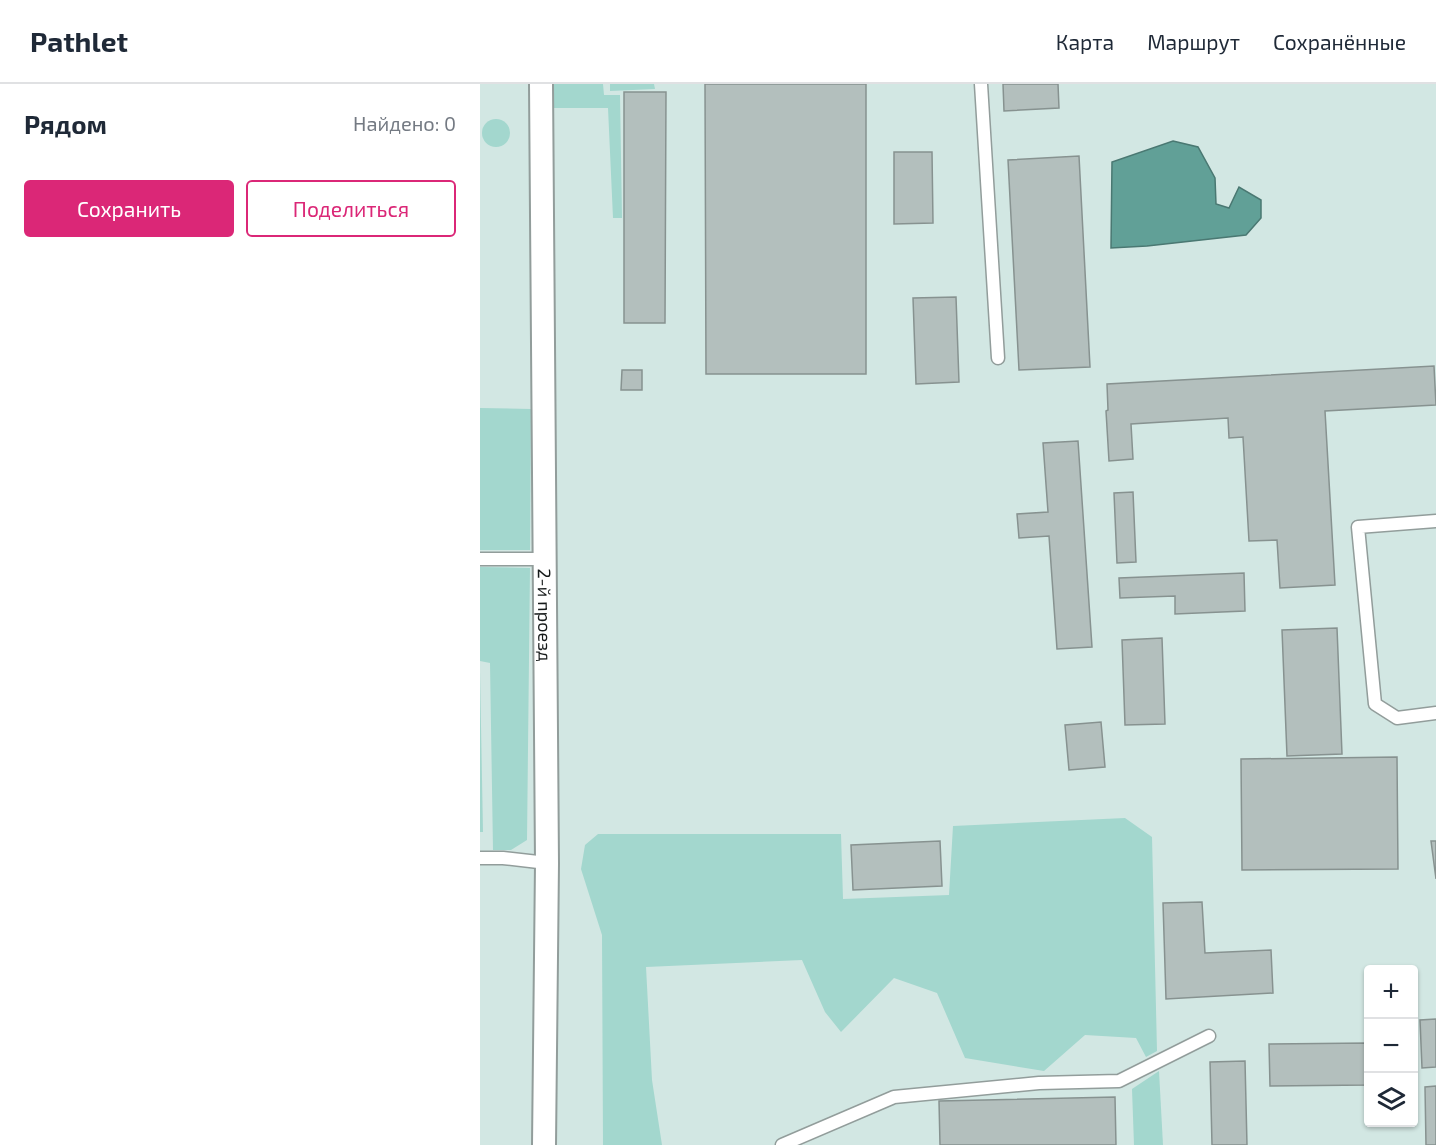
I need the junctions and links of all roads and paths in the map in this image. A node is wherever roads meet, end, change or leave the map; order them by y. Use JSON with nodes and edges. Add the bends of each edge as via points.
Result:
{"nodes":[{"id":1,"x":541,"y":84,"type":"edge"},
{"id":2,"x":981,"y":84,"type":"edge"},
{"id":3,"x":998,"y":358,"type":"dead end"},
{"id":4,"x":1436,"y":521,"type":"edge"},
{"id":5,"x":480,"y":559,"type":"edge"},
{"id":6,"x":546,"y":559,"type":"junction"},
{"id":7,"x":1436,"y":713,"type":"edge"},
{"id":8,"x":480,"y":858,"type":"edge"},
{"id":9,"x":547,"y":863,"type":"junction"},
{"id":10,"x":1209,"y":1036,"type":"dead end"},
{"id":11,"x":544,"y":1145,"type":"edge"},
{"id":12,"x":782,"y":1145,"type":"edge"}],
"edges":[{"from":1,"to":6,"type":"street","name":"2-й проезд"},
{"from":2,"to":3,"type":"lane"},
{"from":4,"to":7,"type":"lane","via":[[1358,527],[1375,704],[1397,718]]},
{"from":5,"to":6,"type":"lane"},
{"from":6,"to":9,"type":"street","name":"2-й проезд"},
{"from":8,"to":9,"type":"lane"},
{"from":9,"to":11,"type":"street","name":"2-й проезд"},
{"from":10,"to":12,"type":"lane","via":[[1119,1081],[1039,1083],[894,1097]]}]}
